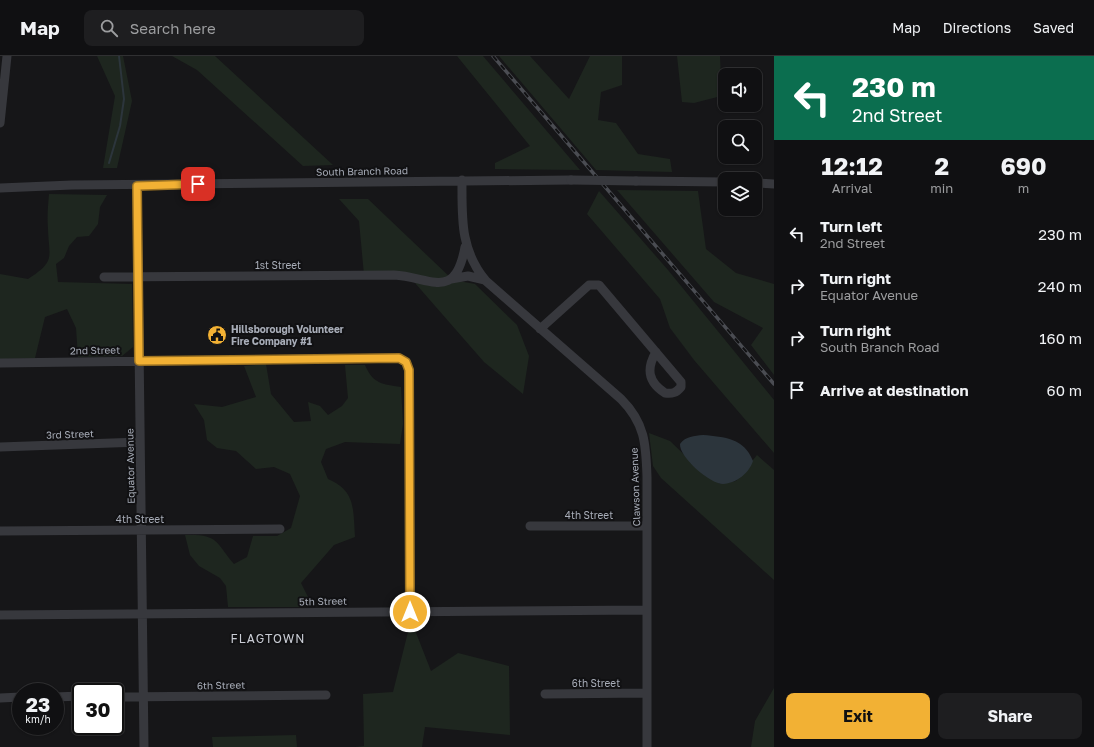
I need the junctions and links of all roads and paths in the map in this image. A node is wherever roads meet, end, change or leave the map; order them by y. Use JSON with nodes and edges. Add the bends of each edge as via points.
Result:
{"nodes":[{"id":1,"x":7,"y":56,"type":"edge"},
{"id":2,"x":0,"y":123,"type":"edge"},
{"id":3,"x":462,"y":180,"type":"junction"},
{"id":4,"x":718,"y":182,"type":"edge"},
{"id":5,"x":762,"y":183,"type":"edge"},
{"id":6,"x":774,"y":184,"type":"edge"},
{"id":7,"x":137,"y":186,"type":"junction"},
{"id":8,"x":0,"y":188,"type":"edge"},
{"id":9,"x":466,"y":245,"type":"junction"},
{"id":10,"x":104,"y":277,"type":"dead end"},
{"id":11,"x":138,"y":277,"type":"junction"},
{"id":12,"x":451,"y":279,"type":"junction"},
{"id":13,"x":486,"y":281,"type":"junction"},
{"id":14,"x":540,"y":329,"type":"junction"},
{"id":15,"x":656,"y":352,"type":"dead end"},
{"id":16,"x":139,"y":361,"type":"junction"},
{"id":17,"x":0,"y":363,"type":"edge"},
{"id":18,"x":140,"y":442,"type":"junction"},
{"id":19,"x":0,"y":447,"type":"edge"},
{"id":20,"x":530,"y":526,"type":"dead end"},
{"id":21,"x":647,"y":526,"type":"junction"},
{"id":22,"x":280,"y":529,"type":"dead end"},
{"id":23,"x":0,"y":531,"type":"edge"},
{"id":24,"x":142,"y":531,"type":"junction"},
{"id":25,"x":647,"y":610,"type":"junction"},
{"id":26,"x":410,"y":612,"type":"junction"},
{"id":27,"x":143,"y":613,"type":"junction"},
{"id":28,"x":0,"y":615,"type":"edge"},
{"id":29,"x":545,"y":694,"type":"dead end"},
{"id":30,"x":647,"y":694,"type":"junction"},
{"id":31,"x":326,"y":695,"type":"dead end"},
{"id":32,"x":124,"y":697,"type":"edge"},
{"id":33,"x":144,"y":697,"type":"junction"},
{"id":34,"x":0,"y":698,"type":"edge"},
{"id":35,"x":12,"y":698,"type":"edge"},
{"id":36,"x":144,"y":747,"type":"edge"},
{"id":37,"x":647,"y":747,"type":"edge"}],
"edges":[{"from":1,"to":2,"type":"street"},
{"from":3,"to":4,"type":"street","name":"South Branch Road","bridge":true},
{"from":3,"to":7,"type":"street","name":"South Branch Road"},
{"from":3,"to":9,"type":"street","name":"Clawson Avenue"},
{"from":5,"to":6,"type":"street"},
{"from":7,"to":8,"type":"street","name":"South Branch Road"},
{"from":7,"to":11,"type":"street","name":"Equator Avenue"},
{"from":9,"to":12,"type":"street","via":[[463,261]]},
{"from":9,"to":13,"type":"street","name":"Clawson Avenue","via":[[473,263]]},
{"from":10,"to":11,"type":"street","name":"1st Street"},
{"from":11,"to":12,"type":"street","name":"1st Street","via":[[394,275],[436,283]]},
{"from":11,"to":16,"type":"street","name":"Equator Avenue"},
{"from":12,"to":13,"type":"street","name":"1st Street","via":[[468,276]]},
{"from":13,"to":14,"type":"street","name":"Clawson Avenue"},
{"from":14,"to":15,"type":"street","via":[[589,286],[599,285]]},
{"from":14,"to":21,"type":"street","name":"Clawson Avenue","via":[[632,410],[640,425],[646,452]]},
{"from":16,"to":17,"type":"street","name":"2nd Street"},
{"from":16,"to":18,"type":"street","name":"Equator Avenue"},
{"from":16,"to":26,"type":"street","name":"2nd Street","via":[[399,358],[406,362],[409,370]]},
{"from":18,"to":19,"type":"street","name":"3rd Street"},
{"from":18,"to":24,"type":"street","name":"Equator Avenue"},
{"from":20,"to":21,"type":"street","name":"4th Street"},
{"from":21,"to":25,"type":"street","name":"Clawson Avenue"},
{"from":22,"to":24,"type":"street","name":"4th Street"},
{"from":23,"to":24,"type":"street","name":"4th Street"},
{"from":24,"to":27,"type":"street","name":"Equator Avenue"},
{"from":25,"to":26,"type":"street","name":"5th Street"},
{"from":25,"to":30,"type":"street","name":"Clawson Avenue"},
{"from":26,"to":27,"type":"street","name":"5th Street"},
{"from":27,"to":28,"type":"street","name":"5th Street"},
{"from":27,"to":33,"type":"street","name":"Equator Avenue"},
{"from":29,"to":30,"type":"street","name":"6th Street"},
{"from":30,"to":37,"type":"street","name":"Clawson Avenue"},
{"from":31,"to":33,"type":"street","name":"6th Street"},
{"from":32,"to":33,"type":"street","name":"6th Street"},
{"from":33,"to":36,"type":"street","name":"Equator Avenue"},
{"from":34,"to":35,"type":"street"}]}
